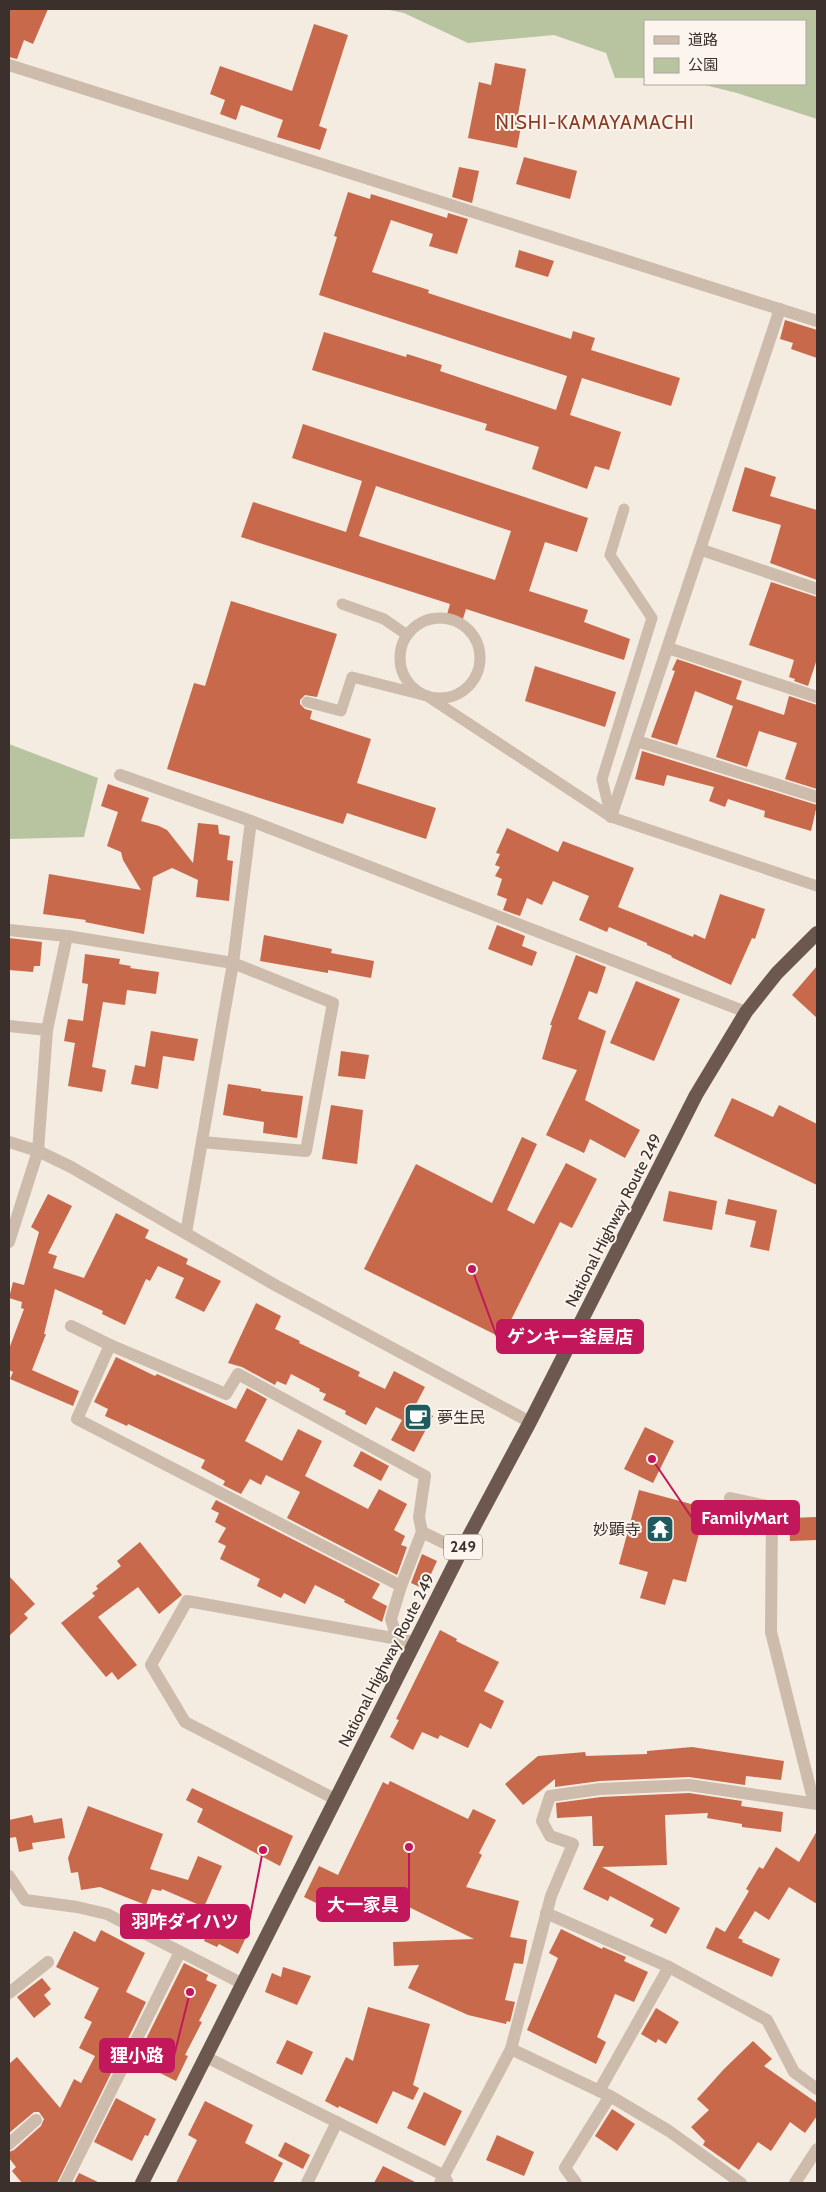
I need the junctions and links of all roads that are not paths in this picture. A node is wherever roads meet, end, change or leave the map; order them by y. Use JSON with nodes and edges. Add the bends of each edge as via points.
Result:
{"nodes":[{"id":1,"x":9,"y":65,"type":"edge"},
{"id":2,"x":780,"y":310,"type":"junction"},
{"id":3,"x":817,"y":321,"type":"edge"},
{"id":4,"x":624,"y":510,"type":"dead end"},
{"id":5,"x":702,"y":550,"type":"junction"},
{"id":6,"x":817,"y":589,"type":"edge"},
{"id":7,"x":342,"y":604,"type":"dead end"},
{"id":8,"x":407,"y":635,"type":"junction"},
{"id":9,"x":668,"y":648,"type":"junction"},
{"id":10,"x":427,"y":696,"type":"junction"},
{"id":11,"x":817,"y":697,"type":"edge"},
{"id":12,"x":307,"y":702,"type":"dead end"},
{"id":13,"x":637,"y":741,"type":"junction"},
{"id":14,"x":120,"y":774,"type":"dead end"},
{"id":15,"x":817,"y":797,"type":"edge"},
{"id":16,"x":611,"y":817,"type":"junction"},
{"id":17,"x":250,"y":821,"type":"junction"},
{"id":18,"x":817,"y":886,"type":"edge"},
{"id":19,"x":9,"y":930,"type":"edge"},
{"id":20,"x":817,"y":933,"type":"edge"},
{"id":21,"x":67,"y":936,"type":"junction"},
{"id":22,"x":234,"y":963,"type":"junction"},
{"id":23,"x":746,"y":1012,"type":"junction"},
{"id":24,"x":9,"y":1026,"type":"edge"},
{"id":25,"x":46,"y":1030,"type":"junction"},
{"id":26,"x":9,"y":1142,"type":"edge"},
{"id":27,"x":202,"y":1142,"type":"junction"},
{"id":28,"x":38,"y":1151,"type":"junction"},
{"id":29,"x":186,"y":1233,"type":"junction"},
{"id":30,"x":9,"y":1242,"type":"edge"},
{"id":31,"x":71,"y":1326,"type":"dead end"},
{"id":32,"x":110,"y":1345,"type":"junction"},
{"id":33,"x":530,"y":1422,"type":"junction"},
{"id":34,"x":730,"y":1498,"type":"dead end"},
{"id":35,"x":422,"y":1532,"type":"junction"},
{"id":36,"x":461,"y":1551,"type":"junction"},
{"id":37,"x":401,"y":1586,"type":"junction"},
{"id":38,"x":397,"y":1639,"type":"junction"},
{"id":39,"x":415,"y":1642,"type":"junction"},
{"id":40,"x":335,"y":1799,"type":"junction"},
{"id":41,"x":816,"y":1803,"type":"edge"},
{"id":42,"x":9,"y":1876,"type":"edge"},
{"id":43,"x":546,"y":1913,"type":"junction"},
{"id":44,"x":180,"y":1952,"type":"junction"},
{"id":45,"x":48,"y":1962,"type":"dead end"},
{"id":46,"x":669,"y":1967,"type":"junction"},
{"id":47,"x":243,"y":1984,"type":"junction"},
{"id":48,"x":9,"y":1993,"type":"edge"},
{"id":49,"x":511,"y":2049,"type":"junction"},
{"id":50,"x":206,"y":2057,"type":"junction"},
{"id":51,"x":817,"y":2089,"type":"edge"},
{"id":52,"x":605,"y":2094,"type":"junction"},
{"id":53,"x":36,"y":2120,"type":"dead end"},
{"id":54,"x":337,"y":2122,"type":"junction"},
{"id":55,"x":9,"y":2144,"type":"edge"},
{"id":56,"x":817,"y":2149,"type":"edge"},
{"id":57,"x":444,"y":2181,"type":"edge"},
{"id":58,"x":65,"y":2183,"type":"edge"},
{"id":59,"x":142,"y":2183,"type":"edge"},
{"id":60,"x":307,"y":2183,"type":"edge"},
{"id":61,"x":576,"y":2183,"type":"edge"},
{"id":62,"x":741,"y":2183,"type":"edge"},
{"id":63,"x":795,"y":2183,"type":"edge"}],
"edges":[{"from":1,"to":2,"type":"street"},
{"from":2,"to":3,"type":"street"},
{"from":2,"to":5,"type":"street"},
{"from":4,"to":16,"type":"lane","via":[[610,555],[652,618],[602,779]]},
{"from":5,"to":6,"type":"street"},
{"from":5,"to":9,"type":"street"},
{"from":7,"to":8,"type":"lane","via":[[384,619]]},
{"from":8,"to":10,"type":"lane","via":[[401,646],[402,670],[407,681]]},
{"from":8,"to":10,"type":"lane","via":[[415,626],[441,618],[466,628],[479,651],[479,665],[466,688],[440,698]]},
{"from":9,"to":11,"type":"street"},
{"from":9,"to":13,"type":"street"},
{"from":10,"to":12,"type":"lane","via":[[352,677],[341,711]]},
{"from":10,"to":16,"type":"lane"},
{"from":13,"to":15,"type":"street"},
{"from":13,"to":16,"type":"street"},
{"from":14,"to":17,"type":"street"},
{"from":16,"to":18,"type":"lane"},
{"from":17,"to":22,"type":"street"},
{"from":17,"to":23,"type":"street"},
{"from":19,"to":21,"type":"street"},
{"from":20,"to":23,"type":"highway","name":"National Highway Route 249","number":"249","via":[[777,973]]},
{"from":21,"to":22,"type":"street"},
{"from":21,"to":25,"type":"street"},
{"from":22,"to":27,"type":"street"},
{"from":22,"to":27,"type":"street","via":[[333,1003],[306,1151]]},
{"from":23,"to":33,"type":"highway","name":"National Highway Route 249","number":"249","via":[[696,1095]]},
{"from":24,"to":25,"type":"street"},
{"from":25,"to":28,"type":"street"},
{"from":26,"to":28,"type":"street"},
{"from":27,"to":29,"type":"street"},
{"from":28,"to":29,"type":"street"},
{"from":28,"to":30,"type":"street"},
{"from":29,"to":33,"type":"street","via":[[275,1285]]},
{"from":31,"to":32,"type":"street"},
{"from":32,"to":35,"type":"street","via":[[226,1394],[238,1374],[425,1476],[419,1517]]},
{"from":32,"to":37,"type":"street","via":[[77,1419]]},
{"from":33,"to":36,"type":"highway","name":"National Highway Route 249","number":"249"},
{"from":34,"to":41,"type":"street","via":[[772,1507],[771,1632]]},
{"from":35,"to":36,"type":"street"},
{"from":35,"to":37,"type":"street"},
{"from":36,"to":39,"type":"highway","name":"National Highway Route 249","number":"249"},
{"from":37,"to":38,"type":"street","via":[[391,1619]]},
{"from":38,"to":39,"type":"street"},
{"from":38,"to":40,"type":"street","via":[[187,1601],[151,1665],[185,1722]]},
{"from":39,"to":40,"type":"highway","name":"National Highway Route 249","number":"249"},
{"from":40,"to":47,"type":"highway","name":"National Highway Route 249","number":"249"},
{"from":41,"to":43,"type":"street","via":[[689,1785],[600,1789],[550,1796],[542,1821],[550,1836],[573,1844]]},
{"from":42,"to":44,"type":"street","via":[[25,1900],[107,1914]]},
{"from":43,"to":46,"type":"street"},
{"from":43,"to":49,"type":"street"},
{"from":44,"to":47,"type":"street"},
{"from":44,"to":58,"type":"street"},
{"from":45,"to":48,"type":"street"},
{"from":46,"to":51,"type":"street","via":[[767,2020],[794,2072]]},
{"from":46,"to":52,"type":"street"},
{"from":47,"to":50,"type":"highway","name":"National Highway Route 249","number":"249"},
{"from":49,"to":52,"type":"street"},
{"from":49,"to":57,"type":"street"},
{"from":50,"to":54,"type":"street"},
{"from":50,"to":59,"type":"highway","name":"National Highway Route 249","number":"249"},
{"from":52,"to":61,"type":"street","via":[[565,2168]]},
{"from":52,"to":62,"type":"street","via":[[669,2131]]},
{"from":53,"to":55,"type":"street"},
{"from":54,"to":57,"type":"street"},
{"from":54,"to":60,"type":"street"},
{"from":56,"to":63,"type":"street"}]}
